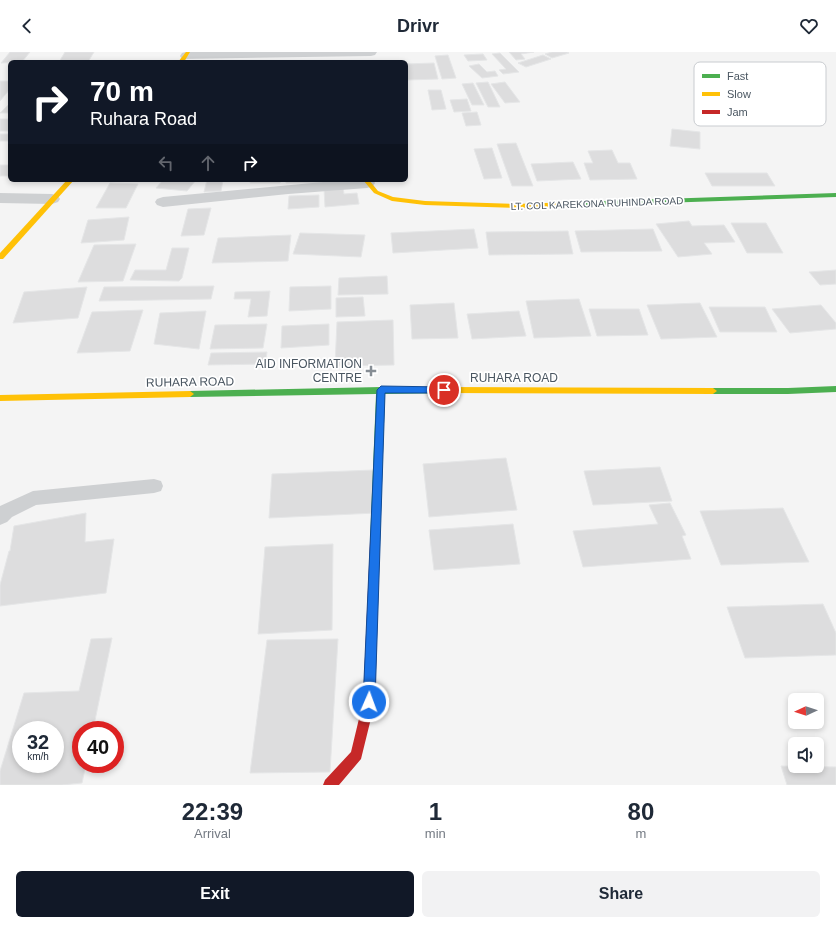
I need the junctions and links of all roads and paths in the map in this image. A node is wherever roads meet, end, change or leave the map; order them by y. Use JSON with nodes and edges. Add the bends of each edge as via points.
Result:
{"nodes":[{"id":1,"x":359,"y":52,"type":"edge"},
{"id":2,"x":371,"y":52,"type":"edge"},
{"id":3,"x":185,"y":57,"type":"edge"},
{"id":4,"x":68,"y":182,"type":"edge"},
{"id":5,"x":367,"y":182,"type":"edge"},
{"id":6,"x":836,"y":195,"type":"edge"},
{"id":7,"x":0,"y":198,"type":"edge"},
{"id":8,"x":52,"y":199,"type":"junction"},
{"id":9,"x":163,"y":202,"type":"dead end"},
{"id":10,"x":0,"y":257,"type":"edge"},
{"id":11,"x":836,"y":389,"type":"edge"},
{"id":12,"x":381,"y":390,"type":"junction"},
{"id":13,"x":0,"y":398,"type":"edge"},
{"id":14,"x":154,"y":486,"type":"dead end"},
{"id":15,"x":0,"y":517,"type":"edge"},
{"id":16,"x":330,"y":785,"type":"edge"}],
"edges":[{"from":1,"to":2,"type":"street"},
{"from":1,"to":3,"type":"street"},
{"from":4,"to":8,"type":"street"},
{"from":5,"to":6,"type":"street","name":"LT. COL KAREKONA RUHINDA ROAD","via":[[376,192],[392,200],[515,206]]},
{"from":5,"to":9,"type":"street"},
{"from":7,"to":8,"type":"street"},
{"from":8,"to":10,"type":"street"},
{"from":11,"to":12,"type":"street","name":"RUHARA ROAD"},
{"from":12,"to":13,"type":"street","name":"RUHARA ROAD"},
{"from":12,"to":16,"type":"street","via":[[369,702],[356,755]]},
{"from":14,"to":15,"type":"lane","via":[[33,498]]}]}
